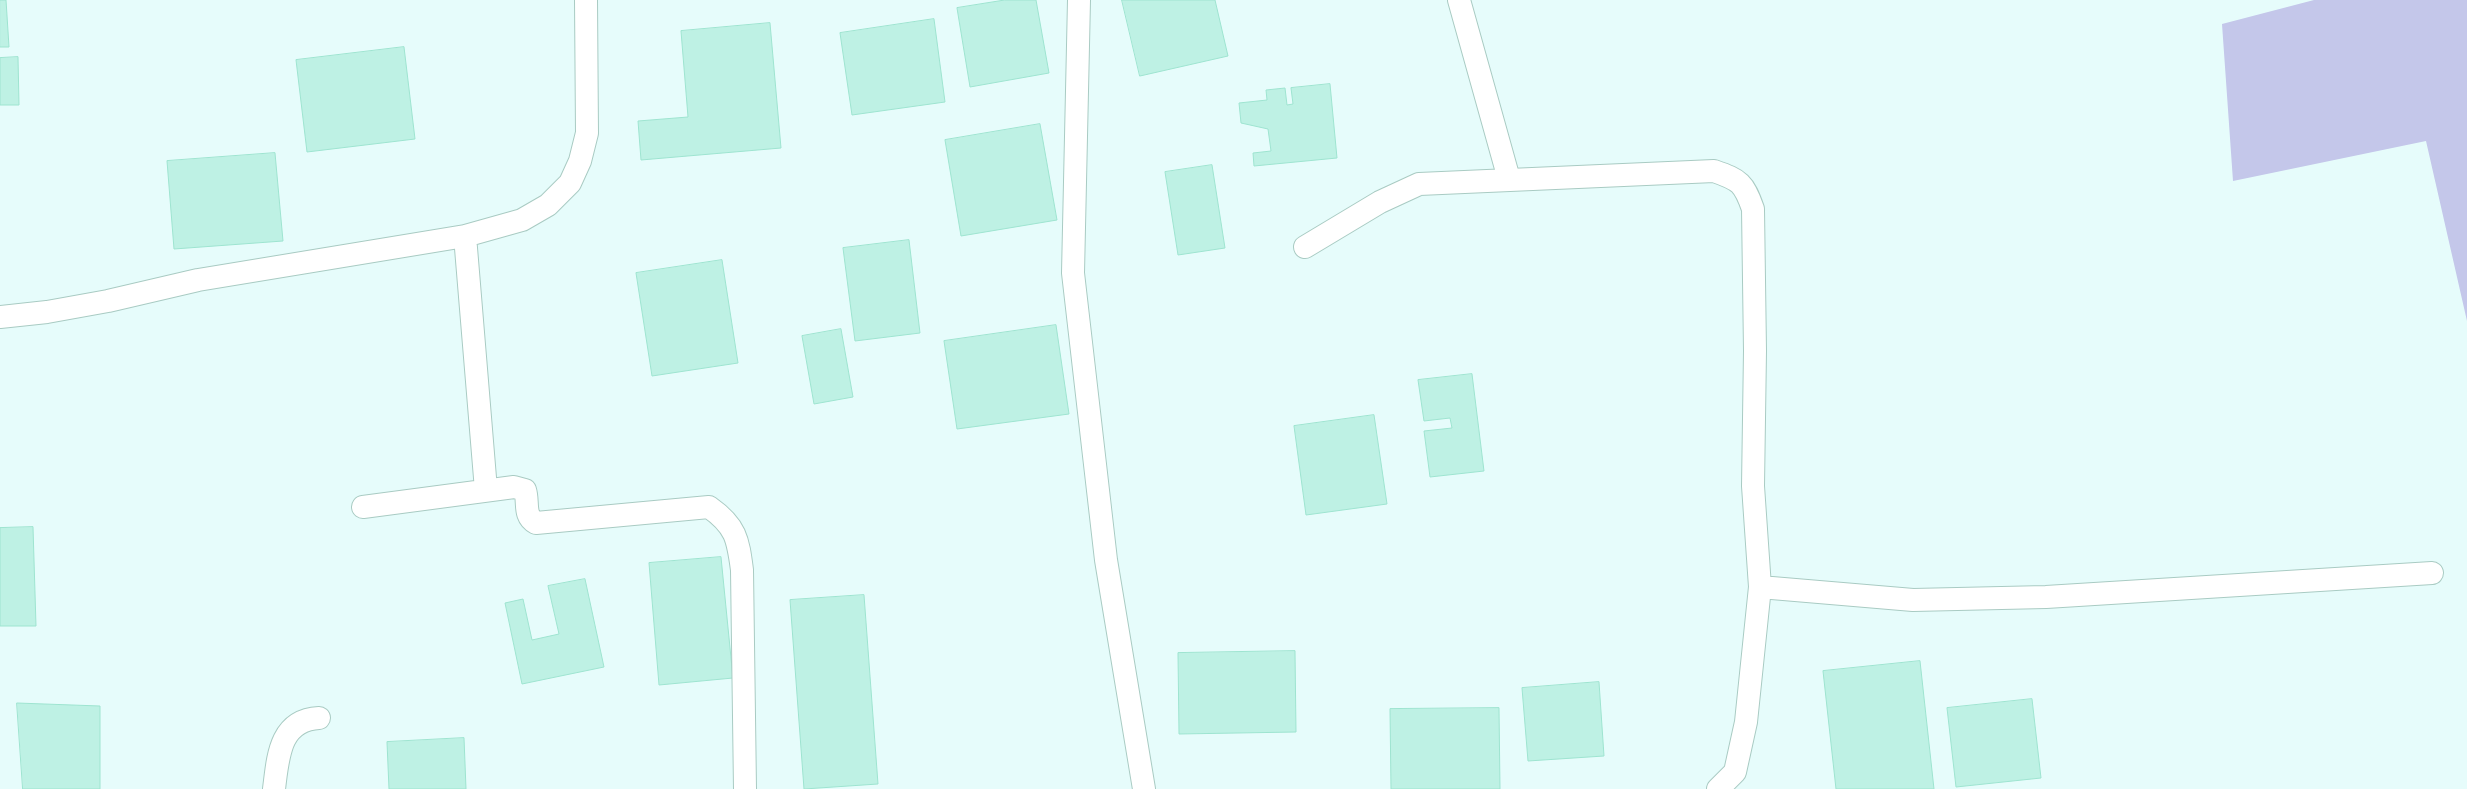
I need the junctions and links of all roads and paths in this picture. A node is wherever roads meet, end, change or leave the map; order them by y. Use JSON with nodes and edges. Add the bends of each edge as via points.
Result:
{"nodes":[{"id":1,"x":586,"y":0,"type":"edge"},
{"id":2,"x":1079,"y":0,"type":"edge"},
{"id":3,"x":1459,"y":0,"type":"edge"},
{"id":4,"x":1509,"y":179,"type":"junction"},
{"id":5,"x":465,"y":236,"type":"junction"},
{"id":6,"x":1305,"y":247,"type":"dead end"},
{"id":7,"x":0,"y":317,"type":"edge"},
{"id":8,"x":486,"y":490,"type":"junction"},
{"id":9,"x":363,"y":507,"type":"dead end"},
{"id":10,"x":2432,"y":573,"type":"dead end"},
{"id":11,"x":1760,"y":587,"type":"junction"},
{"id":12,"x":319,"y":718,"type":"dead end"},
{"id":13,"x":274,"y":789,"type":"edge"},
{"id":14,"x":744,"y":789,"type":"edge"},
{"id":15,"x":1144,"y":789,"type":"edge"},
{"id":16,"x":1718,"y":789,"type":"edge"}],
"edges":[{"from":1,"to":5,"type":"street","via":[[587,134],[580,162],[570,183],[548,206],[522,220]]},
{"from":2,"to":15,"type":"street","via":[[1073,274],[1106,560]]},
{"from":3,"to":4,"type":"street"},
{"from":4,"to":6,"type":"street","via":[[1418,184],[1380,202]]},
{"from":4,"to":11,"type":"street","via":[[1714,171],[1736,179],[1746,189],[1753,209],[1753,486]]},
{"from":5,"to":7,"type":"street","via":[[198,280],[47,312]]},
{"from":5,"to":8,"type":"street"},
{"from":8,"to":9,"type":"street"},
{"from":8,"to":14,"type":"street","via":[[521,487],[526,494],[528,514],[536,523],[709,507],[726,518],[739,543],[742,570]]},
{"from":10,"to":11,"type":"street","via":[[2046,597],[1913,600]]},
{"from":11,"to":16,"type":"street","via":[[1746,722],[1734,772]]},
{"from":12,"to":13,"type":"street","via":[[306,719],[288,733],[279,752]]}]}
